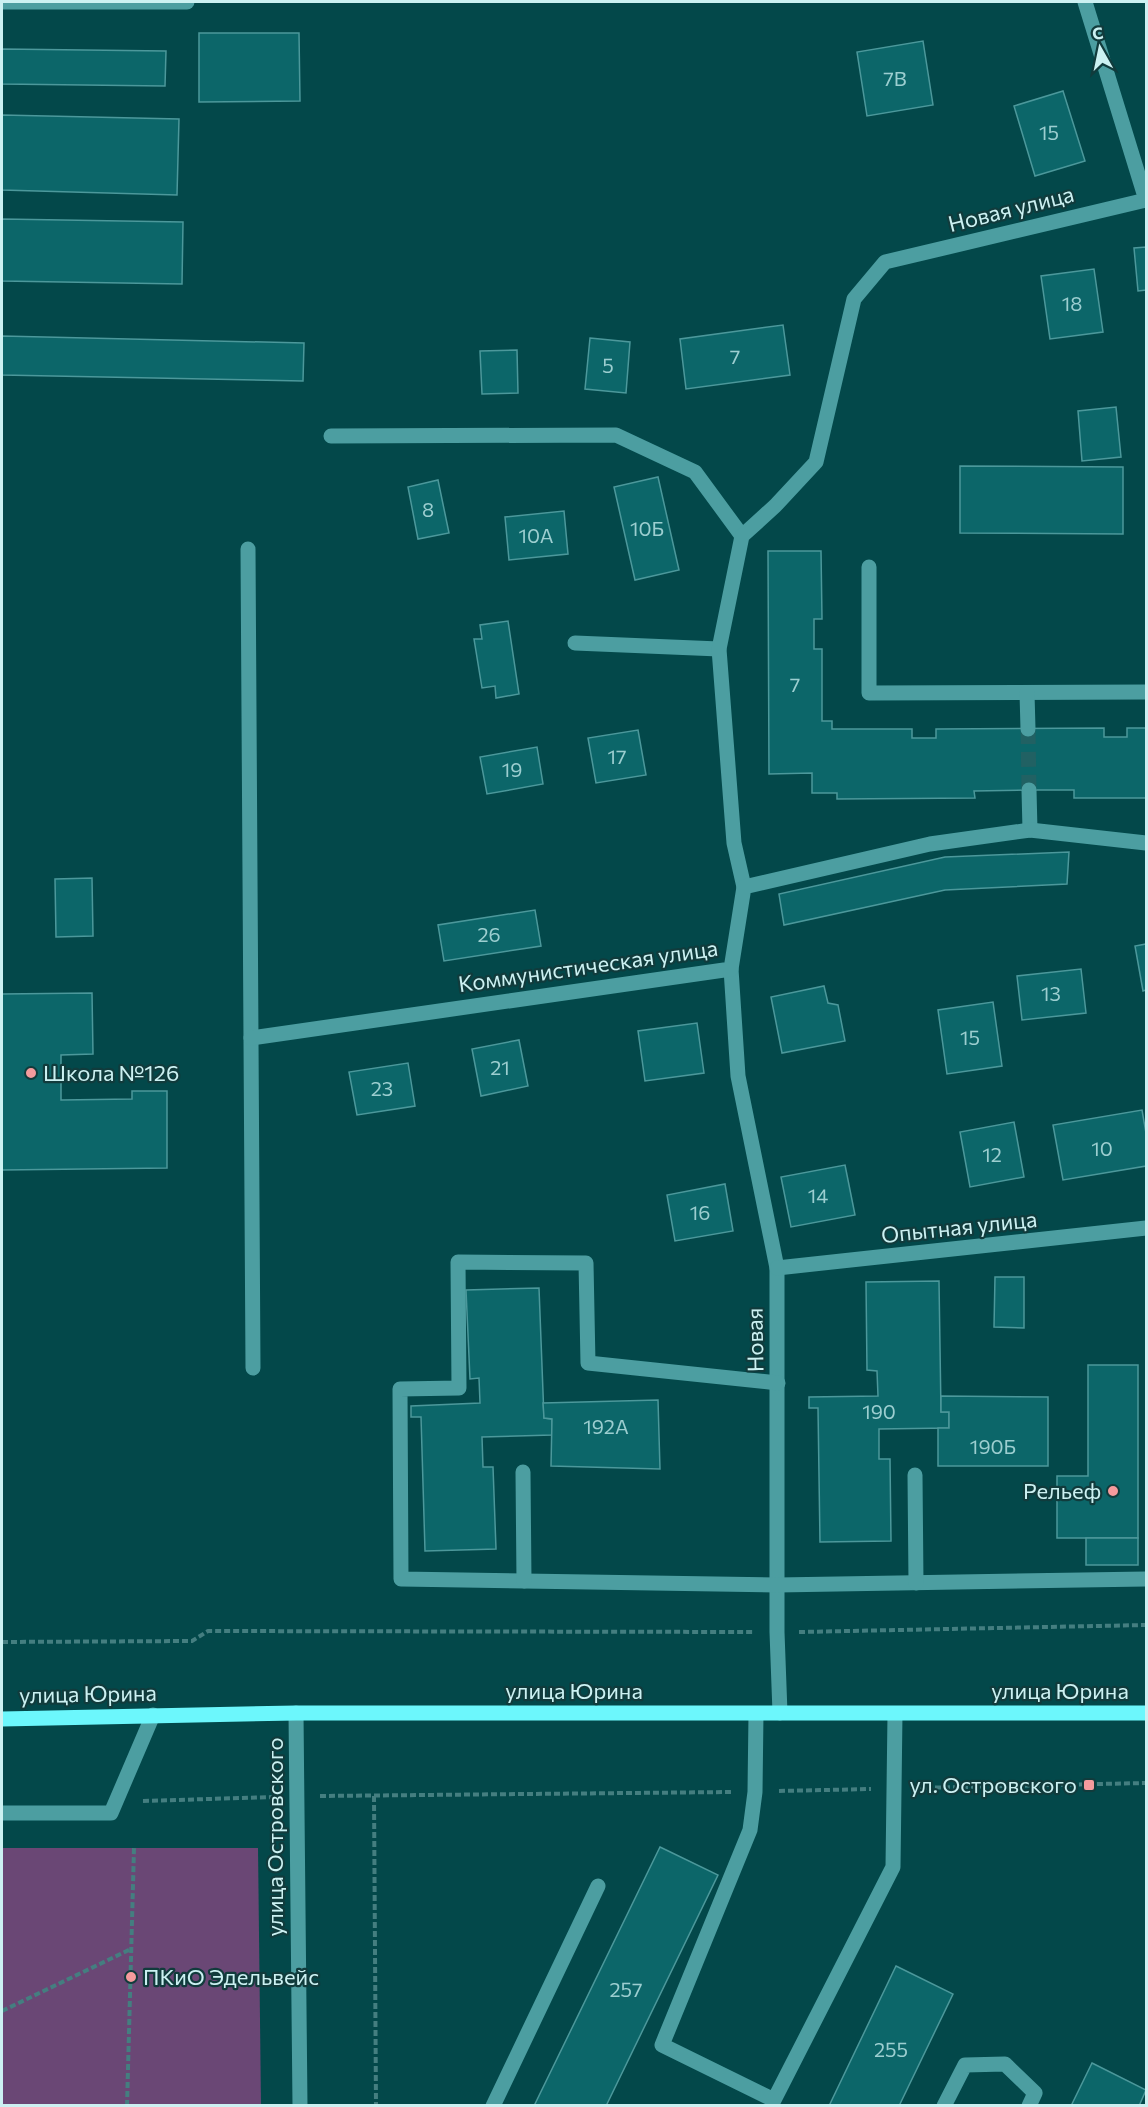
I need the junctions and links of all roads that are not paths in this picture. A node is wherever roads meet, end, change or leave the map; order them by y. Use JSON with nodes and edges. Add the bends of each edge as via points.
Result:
{"nodes":[{"id":1,"x":2,"y":2,"type":"edge"},
{"id":2,"x":187,"y":2,"type":"edge"},
{"id":3,"x":1085,"y":2,"type":"edge"},
{"id":4,"x":1146,"y":200,"type":"edge"},
{"id":5,"x":331,"y":436,"type":"dead end"},
{"id":6,"x":742,"y":536,"type":"junction"},
{"id":7,"x":248,"y":549,"type":"dead end"},
{"id":8,"x":869,"y":567,"type":"dead end"},
{"id":9,"x":575,"y":643,"type":"dead end"},
{"id":10,"x":719,"y":649,"type":"junction"},
{"id":11,"x":1146,"y":692,"type":"edge"},
{"id":12,"x":1027,"y":693,"type":"junction"},
{"id":13,"x":1028,"y":729,"type":"tunnel mouth"},
{"id":14,"x":1029,"y":790,"type":"tunnel mouth"},
{"id":15,"x":1030,"y":831,"type":"junction"},
{"id":16,"x":1146,"y":843,"type":"edge"},
{"id":17,"x":744,"y":887,"type":"junction"},
{"id":18,"x":731,"y":969,"type":"junction"},
{"id":19,"x":251,"y":1038,"type":"junction"},
{"id":20,"x":1146,"y":1228,"type":"edge"},
{"id":21,"x":777,"y":1268,"type":"junction"},
{"id":22,"x":253,"y":1368,"type":"dead end"},
{"id":23,"x":778,"y":1383,"type":"junction"},
{"id":24,"x":523,"y":1472,"type":"dead end"},
{"id":25,"x":915,"y":1475,"type":"dead end"},
{"id":26,"x":1146,"y":1579,"type":"edge"},
{"id":27,"x":524,"y":1581,"type":"junction"},
{"id":28,"x":916,"y":1583,"type":"junction"},
{"id":29,"x":777,"y":1585,"type":"junction"},
{"id":30,"x":296,"y":1713,"type":"junction"},
{"id":31,"x":780,"y":1713,"type":"junction"},
{"id":32,"x":1146,"y":1713,"type":"edge"},
{"id":33,"x":756,"y":1714,"type":"junction"},
{"id":34,"x":895,"y":1714,"type":"junction"},
{"id":35,"x":153,"y":1715,"type":"junction"},
{"id":36,"x":2,"y":1719,"type":"edge"},
{"id":37,"x":2,"y":1813,"type":"edge"},
{"id":38,"x":598,"y":1886,"type":"dead end"},
{"id":39,"x":300,"y":2106,"type":"edge"},
{"id":40,"x":493,"y":2106,"type":"edge"},
{"id":41,"x":944,"y":2106,"type":"edge"},
{"id":42,"x":1029,"y":2106,"type":"edge"}],
"edges":[{"from":1,"to":2,"type":"street"},
{"from":3,"to":4,"type":"street"},
{"from":4,"to":6,"type":"street","name":"Новая улица","via":[[885,262],[854,299],[816,462]]},
{"from":5,"to":6,"type":"street","via":[[616,435],[695,472]]},
{"from":6,"to":10,"type":"street"},
{"from":7,"to":19,"type":"street"},
{"from":8,"to":12,"type":"street","via":[[869,693]]},
{"from":9,"to":10,"type":"street"},
{"from":10,"to":17,"type":"street","via":[[734,843]]},
{"from":11,"to":12,"type":"street"},
{"from":12,"to":13,"type":"street"},
{"from":14,"to":15,"type":"street"},
{"from":15,"to":16,"type":"street"},
{"from":15,"to":17,"type":"street","via":[[930,844]]},
{"from":17,"to":18,"type":"street","name":"Коммунистическая улица"},
{"from":18,"to":19,"type":"street","name":"Коммунистическая улица"},
{"from":18,"to":21,"type":"street","name":"Новая","via":[[738,1076]]},
{"from":19,"to":22,"type":"street"},
{"from":20,"to":21,"type":"street","name":"Опытная улица"},
{"from":21,"to":23,"type":"street","name":"Новая"},
{"from":23,"to":27,"type":"street","via":[[588,1363],[586,1263],[458,1262],[459,1388],[400,1389],[401,1579]]},
{"from":23,"to":29,"type":"street","name":"Новая"},
{"from":24,"to":27,"type":"street"},
{"from":25,"to":28,"type":"street"},
{"from":26,"to":28,"type":"street"},
{"from":27,"to":29,"type":"street"},
{"from":28,"to":29,"type":"street"},
{"from":29,"to":31,"type":"street","name":"Новая"},
{"from":30,"to":33,"type":"main road","name":"улица Юрина"},
{"from":30,"to":35,"type":"main road","name":"улица Юрина"},
{"from":30,"to":39,"type":"street","name":"улица Островского"},
{"from":31,"to":33,"type":"main road","name":"улица Юрина"},
{"from":31,"to":34,"type":"main road","name":"улица Юрина"},
{"from":32,"to":34,"type":"main road","name":"улица Юрина"},
{"from":33,"to":34,"type":"street","via":[[755,1792],[750,1830],[662,2045],[774,2100],[893,1867]]},
{"from":35,"to":36,"type":"main road","name":"улица Юрина"},
{"from":35,"to":37,"type":"street","via":[[111,1813]]},
{"from":38,"to":40,"type":"street"},
{"from":41,"to":42,"type":"street","via":[[965,2065],[995,2064],[1005,2064],[1035,2093]]}]}
